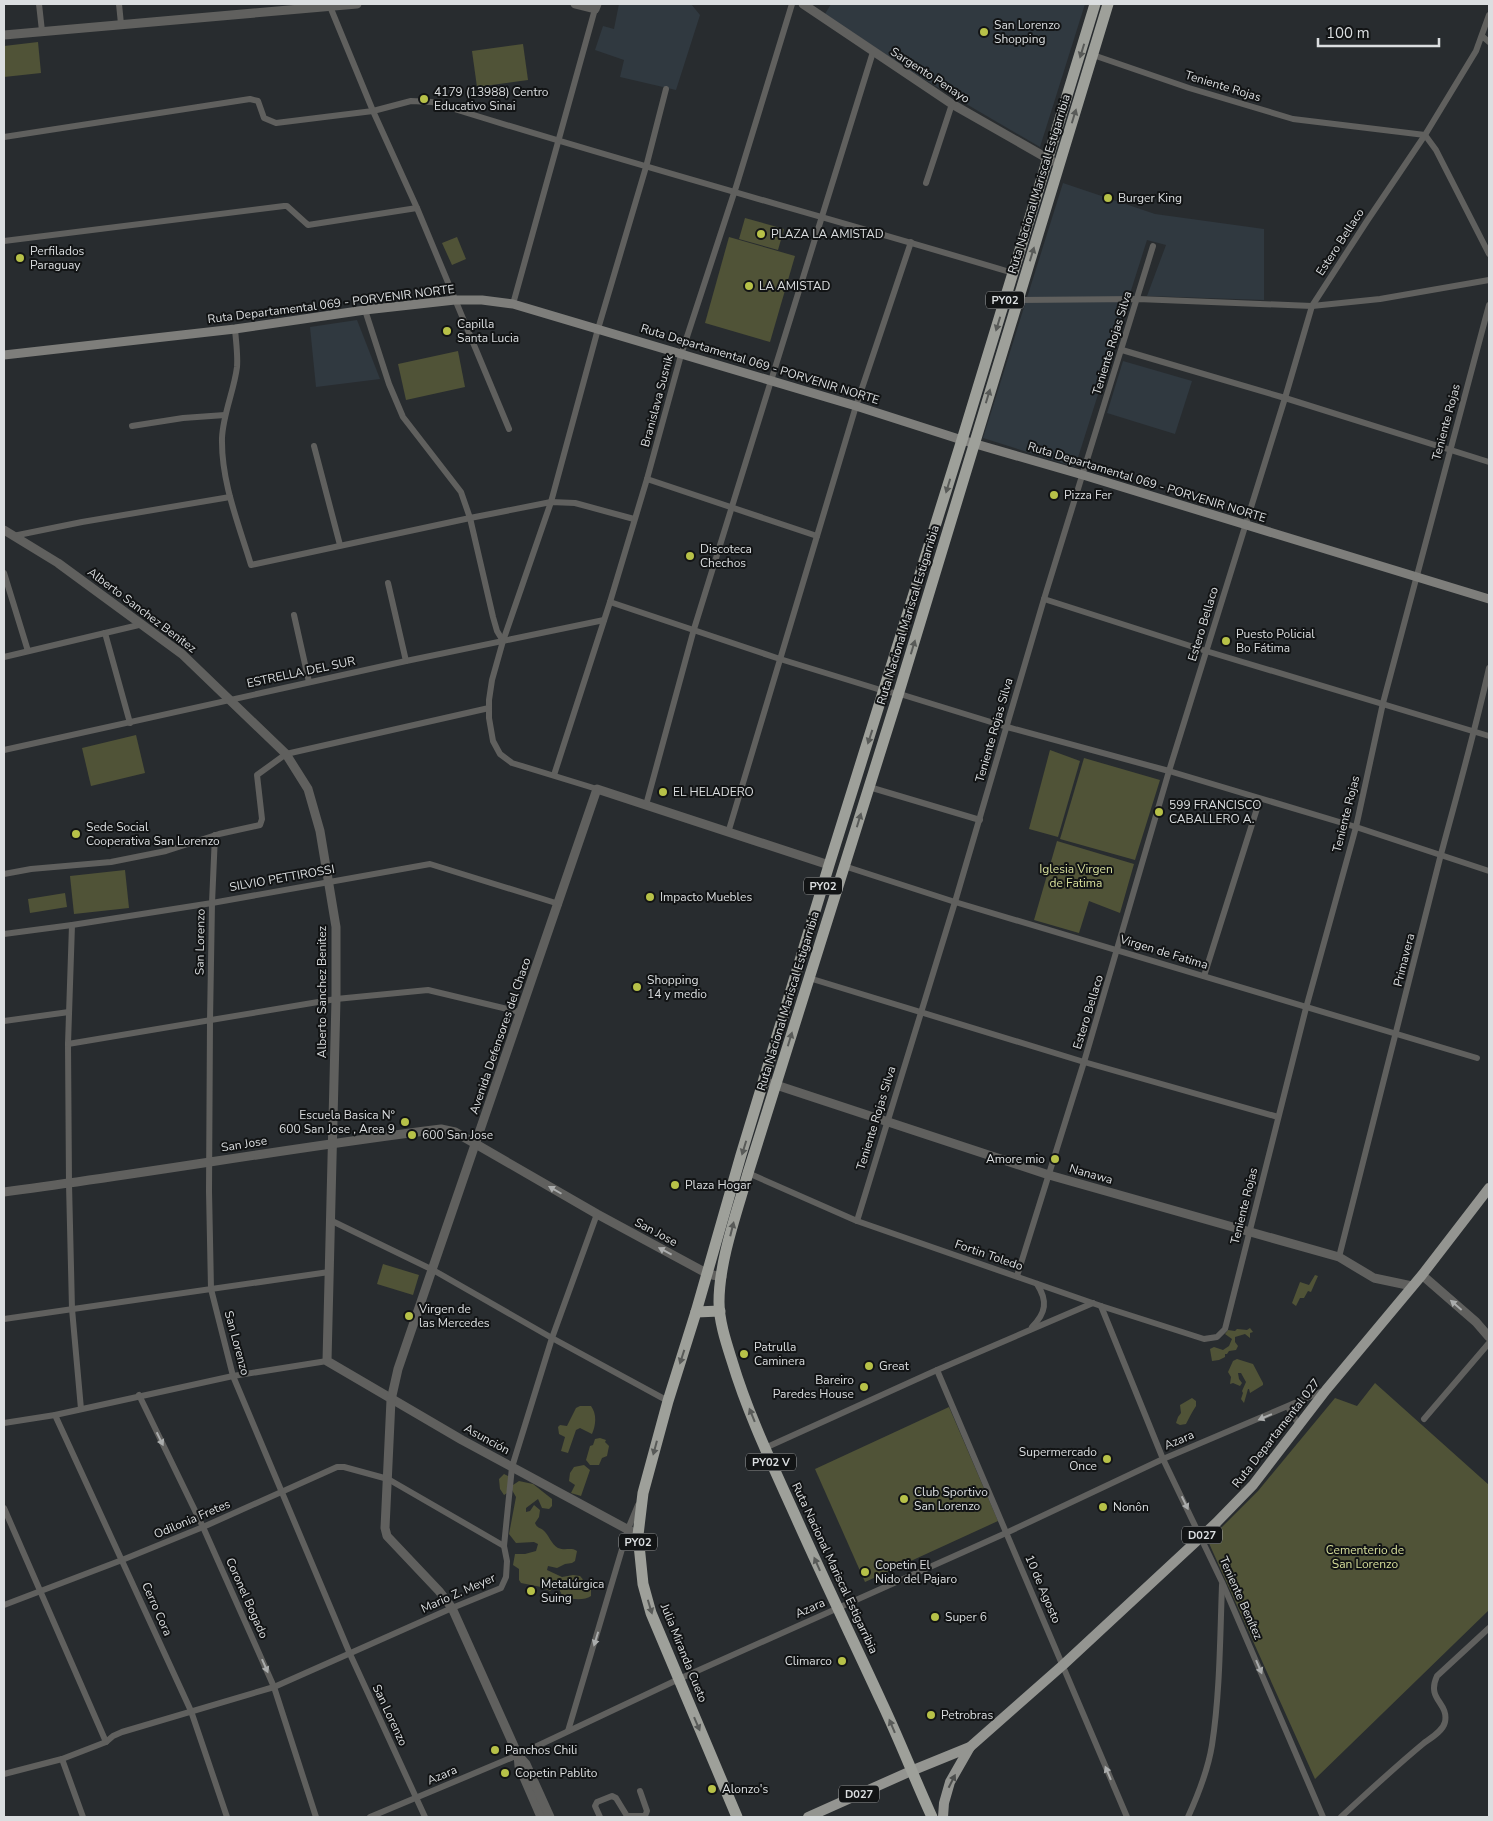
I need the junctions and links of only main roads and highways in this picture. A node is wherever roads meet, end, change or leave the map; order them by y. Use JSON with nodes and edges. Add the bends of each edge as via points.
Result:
{"nodes":[{"id":1,"x":1095,"y":4,"type":"edge"},
{"id":2,"x":1108,"y":4,"type":"edge"},
{"id":3,"x":4,"y":355,"type":"edge"},
{"id":4,"x":968,"y":441,"type":"junction"},
{"id":5,"x":1489,"y":599,"type":"edge"},
{"id":6,"x":1489,"y":1188,"type":"edge"},
{"id":7,"x":708,"y":1274,"type":"joint"},
{"id":8,"x":720,"y":1311,"type":"junction"},
{"id":9,"x":696,"y":1312,"type":"junction"},
{"id":10,"x":970,"y":1747,"type":"junction"},
{"id":11,"x":911,"y":1771,"type":"junction"},
{"id":12,"x":737,"y":1817,"type":"edge"},
{"id":13,"x":808,"y":1817,"type":"edge"},
{"id":14,"x":932,"y":1817,"type":"edge"},
{"id":15,"x":942,"y":1817,"type":"edge"}],
"edges":[{"from":1,"to":4,"type":"highway","name":"Ruta Nacional Mariscal Estigarribia","number":"PY02","one_way":true,"via":[[1013,273]]},
{"from":4,"to":2,"type":"highway","name":"Ruta Nacional Mariscal Estigarribia","number":"PY02","one_way":true,"via":[[1017,300]]},
{"from":3,"to":4,"type":"main road","name":"Ruta Departamental 069 - PORVENIR NORTE","via":[[235,329],[365,310],[482,300],[512,304]]},
{"from":4,"to":5,"type":"main road","name":"Ruta Departamental 069 - PORVENIR NORTE"},
{"from":4,"to":7,"type":"highway","name":"Ruta Nacional Mariscal Estigarribia","number":"PY02","one_way":true,"via":[[829,866]]},
{"from":8,"to":4,"type":"highway","name":"Ruta Nacional Mariscal Estigarribia","number":"PY02","one_way":true,"via":[[722,1277],[732,1227],[898,693]]},
{"from":6,"to":10,"type":"main road","name":"Ruta Departamental 027","number":"D027","via":[[1253,1485],[1063,1665]]},
{"from":7,"to":9,"type":"highway","name":"Julia Miranda Cueto","number":"PY02"},
{"from":8,"to":9,"type":"highway"},
{"from":11,"to":8,"type":"highway","name":"Ruta Nacional Mariscal Estigarribia","number":"PY02 V","one_way":true,"via":[[765,1448],[738,1381]]},
{"from":9,"to":12,"type":"highway","name":"Julia Miranda Cueto","number":"PY02","one_way":true,"via":[[633,1532],[651,1613]]},
{"from":10,"to":11,"type":"main road","name":"Ruta Departamental 027","number":"D027"},
{"from":15,"to":10,"type":"main road","one_way":true,"via":[[950,1782]]},
{"from":11,"to":13,"type":"main road","number":"D027"},
{"from":11,"to":14,"type":"highway","name":"Ruta Nacional Mariscal Estigarribia","number":"PY02 V"}]}
